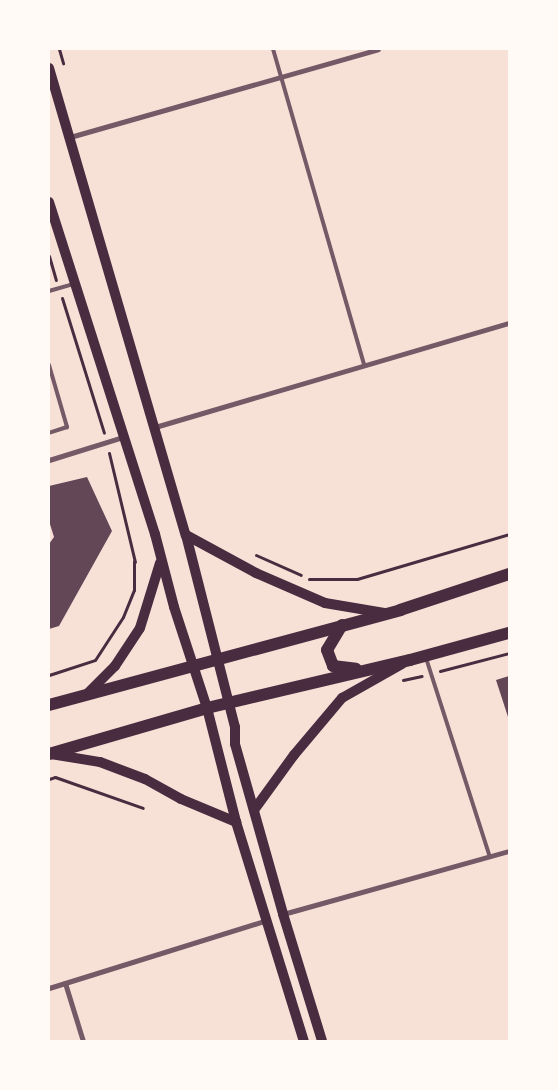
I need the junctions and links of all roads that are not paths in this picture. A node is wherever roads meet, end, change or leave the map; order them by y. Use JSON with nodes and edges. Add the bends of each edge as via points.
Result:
{"nodes":[{"id":1,"x":272,"y":49,"type":"edge"},
{"id":2,"x":378,"y":49,"type":"edge"},
{"id":3,"x":49,"y":68,"type":"edge"},
{"id":4,"x":280,"y":77,"type":"junction"},
{"id":5,"x":70,"y":137,"type":"junction"},
{"id":6,"x":49,"y":202,"type":"edge"},
{"id":7,"x":74,"y":284,"type":"junction"},
{"id":8,"x":49,"y":291,"type":"edge"},
{"id":9,"x":509,"y":323,"type":"edge"},
{"id":10,"x":49,"y":365,"type":"edge"},
{"id":11,"x":364,"y":365,"type":"junction"},
{"id":12,"x":154,"y":427,"type":"junction"},
{"id":13,"x":49,"y":433,"type":"edge"},
{"id":14,"x":123,"y":438,"type":"junction"},
{"id":15,"x":49,"y":460,"type":"edge"},
{"id":16,"x":186,"y":535,"type":"junction"},
{"id":17,"x":160,"y":562,"type":"junction"},
{"id":18,"x":509,"y":574,"type":"edge"},
{"id":19,"x":384,"y":613,"type":"junction"},
{"id":20,"x":342,"y":625,"type":"junction"},
{"id":21,"x":509,"y":633,"type":"edge"},
{"id":22,"x":426,"y":656,"type":"junction"},
{"id":23,"x":216,"y":660,"type":"junction"},
{"id":24,"x":410,"y":660,"type":"junction"},
{"id":25,"x":193,"y":667,"type":"junction"},
{"id":26,"x":368,"y":670,"type":"junction"},
{"id":27,"x":86,"y":695,"type":"junction"},
{"id":28,"x":228,"y":704,"type":"junction"},
{"id":29,"x":49,"y":705,"type":"edge"},
{"id":30,"x":207,"y":708,"type":"junction"},
{"id":31,"x":49,"y":754,"type":"edge"},
{"id":32,"x":254,"y":810,"type":"junction"},
{"id":33,"x":236,"y":822,"type":"junction"},
{"id":34,"x":509,"y":851,"type":"edge"},
{"id":35,"x":490,"y":857,"type":"junction"},
{"id":36,"x":283,"y":914,"type":"junction"},
{"id":37,"x":268,"y":920,"type":"junction"},
{"id":38,"x":65,"y":983,"type":"junction"},
{"id":39,"x":49,"y":988,"type":"edge"},
{"id":40,"x":83,"y":1041,"type":"edge"},
{"id":41,"x":304,"y":1041,"type":"edge"},
{"id":42,"x":322,"y":1041,"type":"edge"}],
"edges":[{"from":1,"to":4,"type":"lane"},
{"from":2,"to":4,"type":"street"},
{"from":3,"to":5,"type":"main road"},
{"from":4,"to":5,"type":"street"},
{"from":4,"to":11,"type":"lane"},
{"from":5,"to":12,"type":"main road"},
{"from":6,"to":7,"type":"main road"},
{"from":7,"to":8,"type":"lane"},
{"from":7,"to":14,"type":"main road"},
{"from":9,"to":11,"type":"street"},
{"from":10,"to":13,"type":"lane","via":[[67,427]]},
{"from":11,"to":12,"type":"street"},
{"from":12,"to":16,"type":"main road"},
{"from":14,"to":15,"type":"street"},
{"from":14,"to":17,"type":"main road"},
{"from":16,"to":19,"type":"main road","via":[[249,570],[325,602]]},
{"from":16,"to":23,"type":"main road"},
{"from":17,"to":25,"type":"main road"},
{"from":17,"to":27,"type":"main road","via":[[140,628],[115,666]]},
{"from":18,"to":19,"type":"main road"},
{"from":19,"to":20,"type":"main road"},
{"from":20,"to":23,"type":"main road"},
{"from":20,"to":26,"type":"main road","via":[[327,650],[332,666]]},
{"from":21,"to":22,"type":"main road"},
{"from":22,"to":24,"type":"main road"},
{"from":22,"to":35,"type":"lane"},
{"from":23,"to":25,"type":"main road"},
{"from":23,"to":28,"type":"main road"},
{"from":24,"to":26,"type":"main road"},
{"from":24,"to":32,"type":"main road","via":[[342,698],[294,755]]},
{"from":25,"to":27,"type":"main road"},
{"from":25,"to":30,"type":"main road"},
{"from":26,"to":28,"type":"main road"},
{"from":27,"to":29,"type":"main road"},
{"from":28,"to":30,"type":"main road"},
{"from":28,"to":32,"type":"main road","via":[[235,727],[235,744]]},
{"from":30,"to":31,"type":"main road"},
{"from":30,"to":33,"type":"main road"},
{"from":31,"to":33,"type":"main road","via":[[100,762]]},
{"from":32,"to":36,"type":"main road"},
{"from":33,"to":37,"type":"main road"},
{"from":34,"to":35,"type":"street"},
{"from":35,"to":36,"type":"street"},
{"from":36,"to":42,"type":"main road"},
{"from":37,"to":38,"type":"street"},
{"from":37,"to":41,"type":"main road"},
{"from":38,"to":39,"type":"street"},
{"from":38,"to":40,"type":"street"}]}
